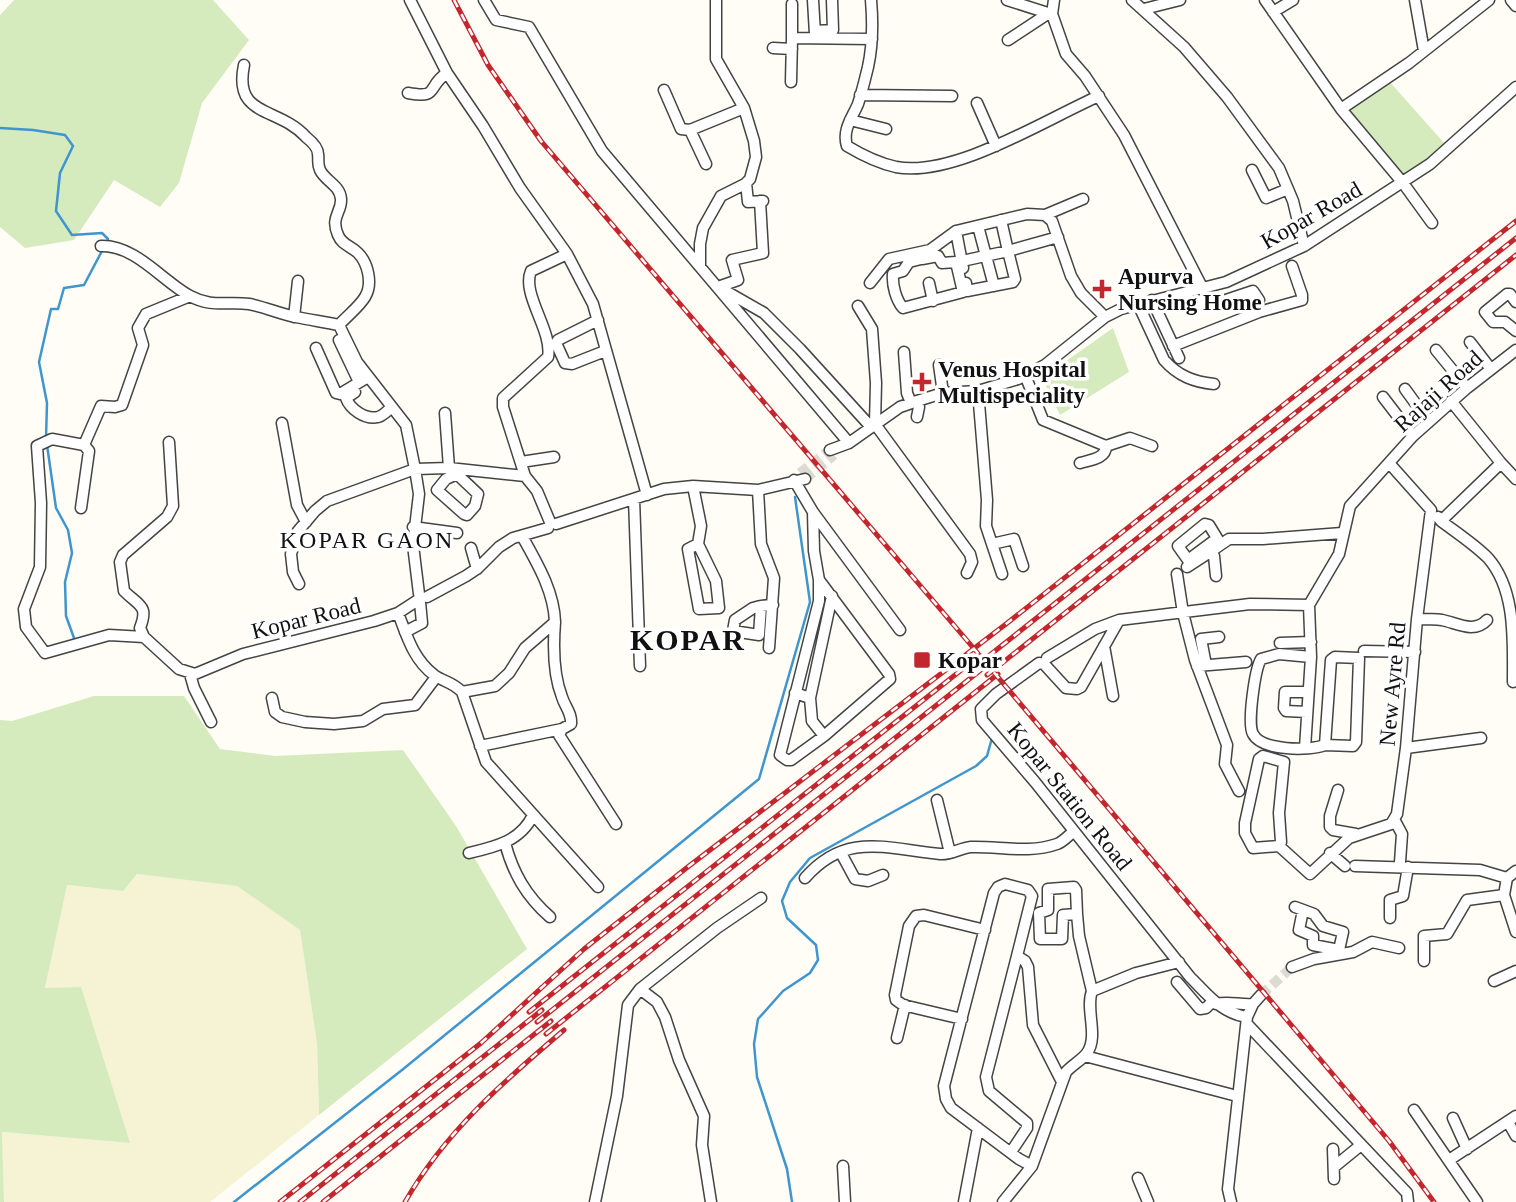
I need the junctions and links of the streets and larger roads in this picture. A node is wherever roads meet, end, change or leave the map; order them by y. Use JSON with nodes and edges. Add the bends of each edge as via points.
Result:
{"nodes":[{"id":1,"x":410,"y":0,"type":"edge"},
{"id":2,"x":484,"y":0,"type":"edge"},
{"id":3,"x":716,"y":0,"type":"edge"},
{"id":4,"x":813,"y":0,"type":"edge"},
{"id":5,"x":832,"y":0,"type":"edge"},
{"id":6,"x":871,"y":0,"type":"edge"},
{"id":7,"x":1007,"y":0,"type":"edge"},
{"id":8,"x":1054,"y":0,"type":"edge"},
{"id":9,"x":1132,"y":0,"type":"edge"},
{"id":10,"x":1180,"y":0,"type":"edge"},
{"id":11,"x":1265,"y":0,"type":"edge"},
{"id":12,"x":1293,"y":0,"type":"edge"},
{"id":13,"x":1415,"y":0,"type":"edge"},
{"id":14,"x":1489,"y":0,"type":"edge"},
{"id":15,"x":1511,"y":0,"type":"edge"},
{"id":16,"x":792,"y":4,"type":"dead end"},
{"id":17,"x":1516,"y":6,"type":"edge"},
{"id":18,"x":1144,"y":9,"type":"junction"},
{"id":19,"x":1273,"y":12,"type":"junction"},
{"id":20,"x":1050,"y":13,"type":"junction"},
{"id":21,"x":815,"y":35,"type":"junction"},
{"id":22,"x":872,"y":39,"type":"junction"},
{"id":23,"x":1008,"y":40,"type":"dead end"},
{"id":24,"x":792,"y":44,"type":"junction"},
{"id":25,"x":773,"y":48,"type":"dead end"},
{"id":26,"x":1424,"y":51,"type":"junction"},
{"id":27,"x":244,"y":65,"type":"dead end"},
{"id":28,"x":447,"y":73,"type":"junction"},
{"id":29,"x":792,"y":82,"type":"dead end"},
{"id":30,"x":1516,"y":87,"type":"edge"},
{"id":31,"x":664,"y":90,"type":"dead end"},
{"id":32,"x":408,"y":93,"type":"dead end"},
{"id":33,"x":860,"y":95,"type":"junction"},
{"id":34,"x":952,"y":96,"type":"dead end"},
{"id":35,"x":1099,"y":96,"type":"junction"},
{"id":36,"x":976,"y":103,"type":"dead end"},
{"id":37,"x":744,"y":108,"type":"junction"},
{"id":38,"x":1341,"y":109,"type":"junction"},
{"id":39,"x":850,"y":120,"type":"junction"},
{"id":40,"x":886,"y":129,"type":"dead end"},
{"id":41,"x":690,"y":130,"type":"junction"},
{"id":42,"x":996,"y":146,"type":"junction"},
{"id":43,"x":706,"y":164,"type":"dead end"},
{"id":44,"x":1252,"y":170,"type":"dead end"},
{"id":45,"x":1403,"y":183,"type":"junction"},
{"id":46,"x":746,"y":184,"type":"junction"},
{"id":47,"x":1288,"y":189,"type":"junction"},
{"id":48,"x":1083,"y":199,"type":"dead end"},
{"id":49,"x":745,"y":201,"type":"dead end"},
{"id":50,"x":1045,"y":215,"type":"junction"},
{"id":51,"x":1001,"y":220,"type":"junction"},
{"id":52,"x":1432,"y":223,"type":"dead end"},
{"id":53,"x":978,"y":226,"type":"junction"},
{"id":54,"x":956,"y":231,"type":"junction"},
{"id":55,"x":1058,"y":237,"type":"junction"},
{"id":56,"x":106,"y":246,"type":"dead end"},
{"id":57,"x":1304,"y":246,"type":"junction"},
{"id":58,"x":1008,"y":251,"type":"junction"},
{"id":59,"x":567,"y":254,"type":"junction"},
{"id":60,"x":920,"y":256,"type":"junction"},
{"id":61,"x":986,"y":256,"type":"junction"},
{"id":62,"x":962,"y":261,"type":"junction"},
{"id":63,"x":700,"y":266,"type":"junction"},
{"id":64,"x":1292,"y":266,"type":"dead end"},
{"id":65,"x":298,"y":281,"type":"dead end"},
{"id":66,"x":1226,"y":282,"type":"junction"},
{"id":67,"x":870,"y":283,"type":"dead end"},
{"id":68,"x":929,"y":283,"type":"dead end"},
{"id":69,"x":994,"y":286,"type":"junction"},
{"id":70,"x":718,"y":287,"type":"junction"},
{"id":71,"x":1203,"y":289,"type":"junction"},
{"id":72,"x":190,"y":296,"type":"junction"},
{"id":73,"x":1233,"y":298,"type":"junction"},
{"id":74,"x":1152,"y":300,"type":"junction"},
{"id":75,"x":1259,"y":300,"type":"dead end"},
{"id":76,"x":933,"y":301,"type":"junction"},
{"id":77,"x":1516,"y":302,"type":"edge"},
{"id":78,"x":1217,"y":303,"type":"dead end"},
{"id":79,"x":1138,"y":304,"type":"junction"},
{"id":80,"x":858,"y":306,"type":"dead end"},
{"id":81,"x":294,"y":317,"type":"junction"},
{"id":82,"x":1105,"y":317,"type":"junction"},
{"id":83,"x":598,"y":320,"type":"junction"},
{"id":84,"x":339,"y":325,"type":"junction"},
{"id":85,"x":1516,"y":331,"type":"edge"},
{"id":86,"x":339,"y":340,"type":"dead end"},
{"id":87,"x":1470,"y":342,"type":"dead end"},
{"id":88,"x":1174,"y":346,"type":"junction"},
{"id":89,"x":316,"y":348,"type":"dead end"},
{"id":90,"x":1516,"y":350,"type":"edge"},
{"id":91,"x":606,"y":351,"type":"junction"},
{"id":92,"x":1436,"y":351,"type":"dead end"},
{"id":93,"x":904,"y":352,"type":"dead end"},
{"id":94,"x":1179,"y":358,"type":"dead end"},
{"id":95,"x":939,"y":365,"type":"dead end"},
{"id":96,"x":1490,"y":369,"type":"junction"},
{"id":97,"x":1025,"y":375,"type":"junction"},
{"id":98,"x":365,"y":381,"type":"junction"},
{"id":99,"x":1214,"y":384,"type":"dead end"},
{"id":100,"x":1466,"y":388,"type":"junction"},
{"id":101,"x":1405,"y":389,"type":"dead end"},
{"id":102,"x":978,"y":391,"type":"junction"},
{"id":103,"x":943,"y":393,"type":"junction"},
{"id":104,"x":1383,"y":397,"type":"dead end"},
{"id":105,"x":1451,"y":401,"type":"junction"},
{"id":106,"x":914,"y":402,"type":"junction"},
{"id":107,"x":392,"y":407,"type":"junction"},
{"id":108,"x":445,"y":413,"type":"dead end"},
{"id":109,"x":917,"y":417,"type":"dead end"},
{"id":110,"x":1429,"y":422,"type":"junction"},
{"id":111,"x":282,"y":423,"type":"dead end"},
{"id":112,"x":873,"y":426,"type":"junction"},
{"id":113,"x":1413,"y":436,"type":"junction"},
{"id":114,"x":169,"y":442,"type":"dead end"},
{"id":115,"x":849,"y":443,"type":"junction"},
{"id":116,"x":84,"y":445,"type":"junction"},
{"id":117,"x":1106,"y":446,"type":"junction"},
{"id":118,"x":1152,"y":446,"type":"dead end"},
{"id":119,"x":834,"y":451,"type":"tunnel mouth"},
{"id":120,"x":554,"y":457,"type":"dead end"},
{"id":121,"x":521,"y":462,"type":"junction"},
{"id":122,"x":1080,"y":463,"type":"dead end"},
{"id":123,"x":1389,"y":463,"type":"junction"},
{"id":124,"x":1501,"y":463,"type":"junction"},
{"id":125,"x":449,"y":468,"type":"junction"},
{"id":126,"x":415,"y":469,"type":"junction"},
{"id":127,"x":467,"y":470,"type":"junction"},
{"id":128,"x":525,"y":476,"type":"junction"},
{"id":129,"x":1516,"y":479,"type":"edge"},
{"id":130,"x":466,"y":482,"type":"dead end"},
{"id":131,"x":693,"y":486,"type":"junction"},
{"id":132,"x":758,"y":491,"type":"junction"},
{"id":133,"x":647,"y":495,"type":"junction"},
{"id":134,"x":634,"y":499,"type":"junction"},
{"id":135,"x":81,"y":508,"type":"dead end"},
{"id":136,"x":1431,"y":510,"type":"junction"},
{"id":137,"x":813,"y":512,"type":"junction"},
{"id":138,"x":1441,"y":521,"type":"junction"},
{"id":139,"x":306,"y":522,"type":"junction"},
{"id":140,"x":551,"y":525,"type":"junction"},
{"id":141,"x":413,"y":527,"type":"junction"},
{"id":142,"x":457,"y":533,"type":"dead end"},
{"id":143,"x":1342,"y":533,"type":"junction"},
{"id":144,"x":522,"y":536,"type":"junction"},
{"id":145,"x":698,"y":544,"type":"junction"},
{"id":146,"x":992,"y":544,"type":"junction"},
{"id":147,"x":471,"y":548,"type":"dead end"},
{"id":148,"x":1210,"y":552,"type":"junction"},
{"id":149,"x":1023,"y":566,"type":"dead end"},
{"id":150,"x":1187,"y":567,"type":"dead end"},
{"id":151,"x":477,"y":569,"type":"junction"},
{"id":152,"x":967,"y":573,"type":"dead end"},
{"id":153,"x":1002,"y":574,"type":"dead end"},
{"id":154,"x":1177,"y":574,"type":"dead end"},
{"id":155,"x":1216,"y":576,"type":"dead end"},
{"id":156,"x":820,"y":580,"type":"junction"},
{"id":157,"x":299,"y":584,"type":"dead end"},
{"id":158,"x":832,"y":596,"type":"junction"},
{"id":159,"x":421,"y":598,"type":"junction"},
{"id":160,"x":773,"y":605,"type":"junction"},
{"id":161,"x":1310,"y":605,"type":"junction"},
{"id":162,"x":761,"y":606,"type":"junction"},
{"id":163,"x":398,"y":612,"type":"junction"},
{"id":164,"x":1183,"y":613,"type":"junction"},
{"id":165,"x":1418,"y":619,"type":"junction"},
{"id":166,"x":1119,"y":620,"type":"junction"},
{"id":167,"x":1487,"y":620,"type":"dead end"},
{"id":168,"x":555,"y":622,"type":"junction"},
{"id":169,"x":900,"y":630,"type":"dead end"},
{"id":170,"x":405,"y":632,"type":"junction"},
{"id":171,"x":765,"y":632,"type":"junction"},
{"id":172,"x":144,"y":637,"type":"junction"},
{"id":173,"x":1219,"y":637,"type":"dead end"},
{"id":174,"x":1311,"y":642,"type":"junction"},
{"id":175,"x":1280,"y":643,"type":"dead end"},
{"id":176,"x":1104,"y":646,"type":"junction"},
{"id":177,"x":769,"y":648,"type":"dead end"},
{"id":178,"x":1364,"y":651,"type":"dead end"},
{"id":179,"x":1415,"y":652,"type":"junction"},
{"id":180,"x":1311,"y":657,"type":"junction"},
{"id":181,"x":1047,"y":658,"type":"dead end"},
{"id":182,"x":1246,"y":662,"type":"dead end"},
{"id":183,"x":1202,"y":665,"type":"junction"},
{"id":184,"x":640,"y":666,"type":"dead end"},
{"id":185,"x":190,"y":674,"type":"junction"},
{"id":186,"x":436,"y":677,"type":"junction"},
{"id":187,"x":1513,"y":682,"type":"dead end"},
{"id":188,"x":462,"y":692,"type":"junction"},
{"id":189,"x":1308,"y":692,"type":"junction"},
{"id":190,"x":795,"y":693,"type":"junction"},
{"id":191,"x":1113,"y":696,"type":"dead end"},
{"id":192,"x":272,"y":698,"type":"dead end"},
{"id":193,"x":810,"y":698,"type":"junction"},
{"id":194,"x":1307,"y":712,"type":"junction"},
{"id":195,"x":211,"y":722,"type":"dead end"},
{"id":196,"x":562,"y":729,"type":"junction"},
{"id":197,"x":824,"y":736,"type":"junction"},
{"id":198,"x":1481,"y":738,"type":"dead end"},
{"id":199,"x":1325,"y":745,"type":"junction"},
{"id":200,"x":480,"y":746,"type":"junction"},
{"id":201,"x":1305,"y":748,"type":"junction"},
{"id":202,"x":1406,"y":748,"type":"junction"},
{"id":203,"x":1239,"y":790,"type":"dead end"},
{"id":204,"x":1338,"y":790,"type":"dead end"},
{"id":205,"x":937,"y":800,"type":"dead end"},
{"id":206,"x":533,"y":815,"type":"junction"},
{"id":207,"x":1395,"y":821,"type":"junction"},
{"id":208,"x":616,"y":824,"type":"dead end"},
{"id":209,"x":1074,"y":831,"type":"junction"},
{"id":210,"x":1357,"y":834,"type":"junction"},
{"id":211,"x":505,"y":843,"type":"junction"},
{"id":212,"x":1279,"y":846,"type":"junction"},
{"id":213,"x":469,"y":853,"type":"dead end"},
{"id":214,"x":841,"y":853,"type":"junction"},
{"id":215,"x":950,"y":853,"type":"junction"},
{"id":216,"x":1330,"y":853,"type":"junction"},
{"id":217,"x":1404,"y":865,"type":"junction"},
{"id":218,"x":1516,"y":871,"type":"edge"},
{"id":219,"x":883,"y":875,"type":"dead end"},
{"id":220,"x":805,"y":878,"type":"dead end"},
{"id":221,"x":1507,"y":878,"type":"junction"},
{"id":222,"x":598,"y":887,"type":"dead end"},
{"id":223,"x":1504,"y":895,"type":"junction"},
{"id":224,"x":761,"y":898,"type":"dead end"},
{"id":225,"x":1299,"y":909,"type":"joint"},
{"id":226,"x":1077,"y":914,"type":"junction"},
{"id":227,"x":550,"y":917,"type":"dead end"},
{"id":228,"x":1390,"y":918,"type":"dead end"},
{"id":229,"x":1062,"y":921,"type":"junction"},
{"id":230,"x":1079,"y":928,"type":"junction"},
{"id":231,"x":985,"y":930,"type":"junction"},
{"id":232,"x":1516,"y":932,"type":"edge"},
{"id":233,"x":1399,"y":948,"type":"dead end"},
{"id":234,"x":1017,"y":956,"type":"junction"},
{"id":235,"x":1424,"y":961,"type":"dead end"},
{"id":236,"x":1179,"y":962,"type":"junction"},
{"id":237,"x":1292,"y":967,"type":"tunnel mouth"},
{"id":238,"x":1516,"y":971,"type":"edge"},
{"id":239,"x":1494,"y":981,"type":"dead end"},
{"id":240,"x":1178,"y":982,"type":"dead end"},
{"id":241,"x":640,"y":989,"type":"junction"},
{"id":242,"x":1092,"y":991,"type":"junction"},
{"id":243,"x":1261,"y":995,"type":"tunnel mouth"},
{"id":244,"x":1215,"y":1003,"type":"junction"},
{"id":245,"x":1253,"y":1004,"type":"junction"},
{"id":246,"x":905,"y":1005,"type":"junction"},
{"id":247,"x":962,"y":1019,"type":"junction"},
{"id":248,"x":1247,"y":1021,"type":"junction"},
{"id":249,"x":897,"y":1038,"type":"dead end"},
{"id":250,"x":1085,"y":1056,"type":"junction"},
{"id":251,"x":1061,"y":1080,"type":"junction"},
{"id":252,"x":1237,"y":1096,"type":"junction"},
{"id":253,"x":1414,"y":1110,"type":"dead end"},
{"id":254,"x":1453,"y":1118,"type":"dead end"},
{"id":255,"x":1512,"y":1119,"type":"edge"},
{"id":256,"x":978,"y":1128,"type":"junction"},
{"id":257,"x":1516,"y":1136,"type":"edge"},
{"id":258,"x":1361,"y":1144,"type":"junction"},
{"id":259,"x":1333,"y":1149,"type":"dead end"},
{"id":260,"x":1467,"y":1149,"type":"junction"},
{"id":261,"x":1011,"y":1152,"type":"junction"},
{"id":262,"x":1450,"y":1160,"type":"junction"},
{"id":263,"x":844,"y":1166,"type":"dead end"},
{"id":264,"x":1032,"y":1166,"type":"junction"},
{"id":265,"x":1334,"y":1167,"type":"junction"},
{"id":266,"x":1138,"y":1178,"type":"dead end"},
{"id":267,"x":1334,"y":1179,"type":"dead end"},
{"id":268,"x":595,"y":1202,"type":"edge"},
{"id":269,"x":710,"y":1202,"type":"edge"},
{"id":270,"x":845,"y":1202,"type":"edge"},
{"id":271,"x":964,"y":1202,"type":"edge"},
{"id":272,"x":1003,"y":1202,"type":"edge"},
{"id":273,"x":1148,"y":1202,"type":"edge"},
{"id":274,"x":1231,"y":1202,"type":"edge"},
{"id":275,"x":1408,"y":1202,"type":"edge"},
{"id":276,"x":1477,"y":1202,"type":"edge"}],
"edges":[{"from":1,"to":28,"type":"street"},
{"from":2,"to":63,"type":"street","via":[[496,20],[529,27],[602,151]]},
{"from":3,"to":37,"type":"street","via":[[716,59]]},
{"from":4,"to":21,"type":"street"},
{"from":5,"to":21,"type":"street","via":[[833,30]]},
{"from":6,"to":22,"type":"street"},
{"from":7,"to":20,"type":"street"},
{"from":8,"to":20,"type":"street"},
{"from":9,"to":18,"type":"street"},
{"from":10,"to":18,"type":"street"},
{"from":11,"to":19,"type":"street"},
{"from":12,"to":19,"type":"street"},
{"from":13,"to":26,"type":"street"},
{"from":14,"to":26,"type":"street"},
{"from":15,"to":17,"type":"street"},
{"from":16,"to":24,"type":"street"},
{"from":18,"to":47,"type":"street","via":[[1227,97],[1279,168]]},
{"from":19,"to":38,"type":"street"},
{"from":20,"to":23,"type":"street"},
{"from":20,"to":35,"type":"street","via":[[1066,54]]},
{"from":21,"to":22,"type":"street"},
{"from":21,"to":24,"type":"street"},
{"from":22,"to":33,"type":"street"},
{"from":24,"to":25,"type":"street"},
{"from":24,"to":29,"type":"street"},
{"from":26,"to":38,"type":"street"},
{"from":27,"to":84,"type":"street","via":[[243,95],[255,106],[291,122],[314,146],[320,172],[341,197],[335,215],[338,236],[368,266],[368,290]]},
{"from":28,"to":32,"type":"street","via":[[427,96]]},
{"from":28,"to":59,"type":"street"},
{"from":30,"to":45,"type":"street","name":"Kopar Road"},
{"from":31,"to":41,"type":"street","via":[[681,129]]},
{"from":33,"to":34,"type":"street"},
{"from":33,"to":39,"type":"street"},
{"from":35,"to":42,"type":"street"},
{"from":35,"to":71,"type":"street","via":[[1124,135]]},
{"from":36,"to":42,"type":"street"},
{"from":37,"to":41,"type":"street"},
{"from":37,"to":46,"type":"street","via":[[755,157]]},
{"from":38,"to":45,"type":"street"},
{"from":39,"to":40,"type":"street"},
{"from":39,"to":42,"type":"street","via":[[847,146],[899,167],[943,164]]},
{"from":41,"to":43,"type":"street"},
{"from":44,"to":47,"type":"street","via":[[1266,198]]},
{"from":45,"to":52,"type":"street"},
{"from":45,"to":57,"type":"street","name":"Kopar Road"},
{"from":46,"to":49,"type":"street"},
{"from":46,"to":63,"type":"street","via":[[716,203],[703,228]]},
{"from":46,"to":70,"type":"street","via":[[748,202],[761,201],[763,253],[732,260],[738,280]]},
{"from":47,"to":57,"type":"street"},
{"from":48,"to":50,"type":"street"},
{"from":50,"to":51,"type":"street"},
{"from":50,"to":55,"type":"street"},
{"from":51,"to":53,"type":"street"},
{"from":51,"to":58,"type":"street"},
{"from":53,"to":54,"type":"street"},
{"from":53,"to":61,"type":"street"},
{"from":54,"to":60,"type":"street"},
{"from":54,"to":62,"type":"street"},
{"from":55,"to":58,"type":"street"},
{"from":55,"to":82,"type":"street","via":[[1071,276]]},
{"from":56,"to":72,"type":"street","via":[[132,255]]},
{"from":57,"to":66,"type":"street","name":"Kopar Road"},
{"from":58,"to":61,"type":"street"},
{"from":58,"to":69,"type":"street","via":[[1014,281]]},
{"from":59,"to":83,"type":"street"},
{"from":59,"to":121,"type":"street","via":[[531,271],[528,277],[550,350],[503,398]]},
{"from":60,"to":67,"type":"street","via":[[889,259]]},
{"from":60,"to":76,"type":"street","via":[[893,274],[893,282],[903,308]]},
{"from":60,"to":76,"type":"street","via":[[938,256],[943,263],[958,265],[963,292]]},
{"from":61,"to":62,"type":"street"},
{"from":61,"to":69,"type":"street"},
{"from":62,"to":69,"type":"street","via":[[967,291]]},
{"from":63,"to":70,"type":"street"},
{"from":64,"to":88,"type":"street","via":[[1302,300]]},
{"from":65,"to":81,"type":"street"},
{"from":66,"to":71,"type":"street","name":"Kopar Road"},
{"from":66,"to":73,"type":"street"},
{"from":68,"to":76,"type":"street"},
{"from":70,"to":112,"type":"street","via":[[764,313]]},
{"from":70,"to":115,"type":"street"},
{"from":71,"to":74,"type":"street","name":"Kopar Road"},
{"from":72,"to":81,"type":"street","via":[[215,305],[244,303]]},
{"from":72,"to":116,"type":"street","via":[[146,314],[138,328],[144,345],[122,405],[101,406]]},
{"from":73,"to":75,"type":"street","via":[[1253,292]]},
{"from":73,"to":78,"type":"street"},
{"from":74,"to":79,"type":"street","name":"Kopar Road"},
{"from":74,"to":88,"type":"street"},
{"from":77,"to":85,"type":"street","via":[[1507,294],[1485,312],[1493,322],[1505,322]]},
{"from":79,"to":82,"type":"street","name":"Kopar Road"},
{"from":79,"to":99,"type":"street","via":[[1169,366],[1180,375]]},
{"from":80,"to":112,"type":"street","via":[[872,329]]},
{"from":81,"to":84,"type":"street"},
{"from":82,"to":97,"type":"street","name":"Kopar Road","via":[[1045,365]]},
{"from":83,"to":91,"type":"street"},
{"from":83,"to":91,"type":"street","via":[[556,343],[565,363]]},
{"from":84,"to":98,"type":"street"},
{"from":86,"to":98,"type":"street"},
{"from":87,"to":96,"type":"street"},
{"from":88,"to":94,"type":"street"},
{"from":89,"to":98,"type":"street","via":[[336,393]]},
{"from":90,"to":96,"type":"street","name":"Rajaji Road"},
{"from":91,"to":133,"type":"street"},
{"from":92,"to":100,"type":"street"},
{"from":93,"to":106,"type":"street","via":[[907,393]]},
{"from":95,"to":103,"type":"street"},
{"from":96,"to":100,"type":"street","name":"Rajaji Road"},
{"from":97,"to":102,"type":"street","name":"Kopar Road"},
{"from":97,"to":117,"type":"street","via":[[1043,420]]},
{"from":98,"to":107,"type":"street"},
{"from":98,"to":107,"type":"street","via":[[346,398],[352,409],[377,417]]},
{"from":100,"to":105,"type":"street","name":"Rajaji Road"},
{"from":101,"to":110,"type":"street"},
{"from":102,"to":103,"type":"street","name":"Kopar Road"},
{"from":102,"to":146,"type":"street","via":[[986,526]]},
{"from":103,"to":106,"type":"street","name":"Kopar Road"},
{"from":104,"to":113,"type":"street"},
{"from":105,"to":110,"type":"street","name":"Rajaji Road"},
{"from":105,"to":124,"type":"street"},
{"from":106,"to":109,"type":"street","via":[[919,407]]},
{"from":106,"to":112,"type":"street","name":"Kopar Road"},
{"from":107,"to":126,"type":"street","via":[[406,425]]},
{"from":108,"to":125,"type":"street"},
{"from":110,"to":113,"type":"street","name":"Rajaji Road"},
{"from":111,"to":139,"type":"street","via":[[298,505]]},
{"from":112,"to":115,"type":"street","name":"Kopar Road"},
{"from":112,"to":152,"type":"street","via":[[970,554]]},
{"from":113,"to":123,"type":"street","name":"Rajaji Road"},
{"from":114,"to":172,"type":"street","via":[[171,512],[120,562],[124,591],[144,608],[140,628]]},
{"from":115,"to":119,"type":"street","name":"Kopar Road"},
{"from":116,"to":135,"type":"street","via":[[89,452]]},
{"from":116,"to":172,"type":"street","via":[[38,444],[40,567],[24,609],[26,627],[45,653],[109,635]]},
{"from":117,"to":118,"type":"street","via":[[1130,438]]},
{"from":117,"to":122,"type":"street","via":[[1101,457]]},
{"from":120,"to":121,"type":"street"},
{"from":121,"to":128,"type":"street"},
{"from":123,"to":136,"type":"street"},
{"from":123,"to":143,"type":"street","name":"Rajaji Road","via":[[1350,506]]},
{"from":124,"to":129,"type":"street"},
{"from":124,"to":138,"type":"street"},
{"from":125,"to":126,"type":"street"},
{"from":125,"to":127,"type":"street"},
{"from":126,"to":139,"type":"street","via":[[327,501]]},
{"from":126,"to":141,"type":"street","via":[[419,494]]},
{"from":127,"to":128,"type":"street"},
{"from":127,"to":130,"type":"street"},
{"from":128,"to":140,"type":"street","via":[[537,491]]},
{"from":131,"to":132,"type":"street","name":"Kopar Road"},
{"from":131,"to":133,"type":"street","name":"Kopar Road"},
{"from":131,"to":145,"type":"street","via":[[701,526]]},
{"from":132,"to":137,"type":"street","name":"Kopar Road","via":[[800,477]]},
{"from":132,"to":160,"type":"street","via":[[761,544],[774,578]]},
{"from":133,"to":134,"type":"street","name":"Kopar Road"},
{"from":134,"to":140,"type":"street","name":"Kopar Road"},
{"from":134,"to":184,"type":"street"},
{"from":136,"to":138,"type":"street"},
{"from":136,"to":165,"type":"street","name":"New Ayre Rd"},
{"from":137,"to":156,"type":"street"},
{"from":137,"to":169,"type":"street"},
{"from":138,"to":187,"type":"street","via":[[1490,559],[1509,593]]},
{"from":139,"to":157,"type":"street","via":[[291,554]]},
{"from":140,"to":144,"type":"street","name":"Kopar Road"},
{"from":141,"to":142,"type":"street"},
{"from":141,"to":159,"type":"street"},
{"from":143,"to":148,"type":"street","via":[[1229,539],[1219,541]]},
{"from":143,"to":161,"type":"street","name":"Rajaji Road","via":[[1339,554]]},
{"from":144,"to":151,"type":"street","name":"Kopar Road","via":[[499,547]]},
{"from":144,"to":168,"type":"street","via":[[553,601]]},
{"from":145,"to":145,"type":"street","via":[[688,549],[699,609],[719,608],[716,582]]},
{"from":146,"to":149,"type":"street","via":[[1014,539]]},
{"from":146,"to":153,"type":"street"},
{"from":147,"to":151,"type":"street"},
{"from":148,"to":150,"type":"street"},
{"from":148,"to":155,"type":"street"},
{"from":151,"to":159,"type":"street","name":"Kopar Road"},
{"from":154,"to":164,"type":"street"},
{"from":156,"to":158,"type":"street"},
{"from":156,"to":190,"type":"street"},
{"from":158,"to":193,"type":"street"},
{"from":158,"to":197,"type":"street","via":[[890,680]]},
{"from":159,"to":163,"type":"street","name":"Kopar Road"},
{"from":159,"to":170,"type":"street","via":[[422,623]]},
{"from":160,"to":162,"type":"street"},
{"from":160,"to":171,"type":"street"},
{"from":161,"to":164,"type":"street","via":[[1250,604]]},
{"from":161,"to":174,"type":"street"},
{"from":162,"to":171,"type":"street"},
{"from":162,"to":171,"type":"street","via":[[736,620],[733,629],[757,636]]},
{"from":163,"to":170,"type":"street"},
{"from":163,"to":185,"type":"street","name":"Kopar Road","via":[[243,654]]},
{"from":164,"to":166,"type":"street"},
{"from":164,"to":183,"type":"street"},
{"from":165,"to":167,"type":"street","via":[[1471,627]]},
{"from":165,"to":179,"type":"street","name":"New Ayre Rd"},
{"from":166,"to":176,"type":"street"},
{"from":166,"to":181,"type":"street"},
{"from":168,"to":188,"type":"street","via":[[525,648],[495,686]]},
{"from":168,"to":196,"type":"street","via":[[557,676],[572,719]]},
{"from":170,"to":186,"type":"street","via":[[414,654]]},
{"from":171,"to":177,"type":"street"},
{"from":172,"to":185,"type":"street"},
{"from":173,"to":183,"type":"street","via":[[1201,639]]},
{"from":174,"to":175,"type":"street"},
{"from":174,"to":180,"type":"street"},
{"from":176,"to":191,"type":"street"},
{"from":176,"to":209,"type":"street","name":"Kopar Station Road","via":[[1077,689],[1066,688],[1044,664],[1037,664],[981,709],[982,720]]},
{"from":178,"to":179,"type":"street"},
{"from":179,"to":202,"type":"street","name":"New Ayre Rd"},
{"from":180,"to":189,"type":"street"},
{"from":180,"to":201,"type":"street","via":[[1279,654],[1261,659],[1251,728],[1257,739],[1272,745]]},
{"from":182,"to":183,"type":"street"},
{"from":183,"to":203,"type":"street","via":[[1227,745],[1225,764]]},
{"from":185,"to":195,"type":"street"},
{"from":186,"to":188,"type":"street"},
{"from":186,"to":192,"type":"street","via":[[415,705],[383,709],[358,722],[321,725],[282,717],[275,712]]},
{"from":188,"to":200,"type":"street"},
{"from":189,"to":194,"type":"street"},
{"from":189,"to":194,"type":"street","via":[[1286,692],[1284,708]]},
{"from":190,"to":193,"type":"street"},
{"from":190,"to":197,"type":"street","via":[[780,755],[791,760]]},
{"from":193,"to":197,"type":"street","via":[[812,721]]},
{"from":194,"to":201,"type":"street"},
{"from":196,"to":200,"type":"street"},
{"from":196,"to":208,"type":"street","via":[[559,735],[565,747]]},
{"from":198,"to":202,"type":"street"},
{"from":199,"to":199,"type":"street","via":[[1331,660],[1335,656],[1359,658],[1356,742],[1353,746]]},
{"from":199,"to":201,"type":"street"},
{"from":200,"to":206,"type":"street","via":[[486,762]]},
{"from":202,"to":207,"type":"street","name":"New Ayre Rd"},
{"from":204,"to":210,"type":"street","via":[[1330,827]]},
{"from":205,"to":215,"type":"street"},
{"from":206,"to":211,"type":"street","via":[[527,829]]},
{"from":206,"to":222,"type":"street"},
{"from":207,"to":210,"type":"street"},
{"from":207,"to":217,"type":"street","name":"New Ayre Rd","via":[[1402,834]]},
{"from":209,"to":215,"type":"street","via":[[1059,844],[967,848]]},
{"from":209,"to":236,"type":"street","name":"Kopar Station Road"},
{"from":210,"to":216,"type":"street"},
{"from":211,"to":213,"type":"street"},
{"from":211,"to":227,"type":"street","via":[[523,888]]},
{"from":212,"to":212,"type":"street","via":[[1253,848],[1245,833],[1263,756],[1284,762]]},
{"from":212,"to":216,"type":"street","via":[[1310,874]]},
{"from":214,"to":215,"type":"street","via":[[863,845],[882,845]]},
{"from":214,"to":219,"type":"street","via":[[855,879],[868,881]]},
{"from":214,"to":220,"type":"street","via":[[814,867]]},
{"from":216,"to":217,"type":"street","via":[[1350,866]]},
{"from":217,"to":221,"type":"street","via":[[1480,870]]},
{"from":217,"to":228,"type":"street","via":[[1403,896],[1390,900]]},
{"from":218,"to":221,"type":"street"},
{"from":221,"to":223,"type":"street"},
{"from":223,"to":232,"type":"street"},
{"from":223,"to":235,"type":"street","via":[[1467,900],[1447,934],[1424,936]]},
{"from":224,"to":241,"type":"street"},
{"from":225,"to":225,"type":"street","via":[[1314,915],[1323,926],[1343,932],[1339,950],[1312,945],[1313,936],[1299,930]]},
{"from":226,"to":229,"type":"street","via":[[1065,915]]},
{"from":226,"to":229,"type":"street","via":[[1076,888],[1048,888],[1048,910],[1040,913],[1040,938],[1062,939]]},
{"from":226,"to":230,"type":"street"},
{"from":229,"to":230,"type":"street"},
{"from":230,"to":242,"type":"street"},
{"from":231,"to":234,"type":"street","via":[[998,887],[1005,884],[1031,892]]},
{"from":231,"to":246,"type":"street","via":[[916,916],[909,926],[894,995]]},
{"from":231,"to":247,"type":"street"},
{"from":233,"to":237,"type":"street","via":[[1372,942],[1353,952]]},
{"from":234,"to":251,"type":"street","via":[[1028,967],[1033,1025]]},
{"from":234,"to":261,"type":"street","via":[[986,1077],[989,1091],[1027,1123]]},
{"from":236,"to":242,"type":"street"},
{"from":236,"to":244,"type":"street","name":"Kopar Station Road"},
{"from":238,"to":239,"type":"street"},
{"from":240,"to":244,"type":"street","via":[[1200,1009]]},
{"from":241,"to":268,"type":"street","via":[[628,1005],[617,1096]]},
{"from":241,"to":269,"type":"street","via":[[657,1002],[665,1017],[678,1060],[704,1116],[702,1145]]},
{"from":242,"to":250,"type":"street","via":[[1088,1000],[1090,1046]]},
{"from":243,"to":245,"type":"street"},
{"from":244,"to":245,"type":"street"},
{"from":244,"to":248,"type":"street"},
{"from":245,"to":248,"type":"street"},
{"from":246,"to":247,"type":"street"},
{"from":246,"to":249,"type":"street"},
{"from":247,"to":256,"type":"street","via":[[944,1086],[951,1108]]},
{"from":248,"to":252,"type":"street"},
{"from":248,"to":258,"type":"street"},
{"from":250,"to":251,"type":"street","via":[[1075,1061]]},
{"from":250,"to":252,"type":"street"},
{"from":251,"to":264,"type":"street"},
{"from":252,"to":274,"type":"street","via":[[1228,1189]]},
{"from":253,"to":262,"type":"street"},
{"from":254,"to":260,"type":"street"},
{"from":255,"to":257,"type":"street"},
{"from":255,"to":260,"type":"street"},
{"from":256,"to":261,"type":"street"},
{"from":256,"to":271,"type":"street"},
{"from":258,"to":265,"type":"street"},
{"from":258,"to":275,"type":"street","via":[[1407,1193]]},
{"from":259,"to":265,"type":"street"},
{"from":260,"to":262,"type":"street"},
{"from":261,"to":264,"type":"street"},
{"from":262,"to":276,"type":"street"},
{"from":263,"to":270,"type":"street"},
{"from":264,"to":272,"type":"street"},
{"from":265,"to":267,"type":"street"},
{"from":266,"to":273,"type":"street"}]}
